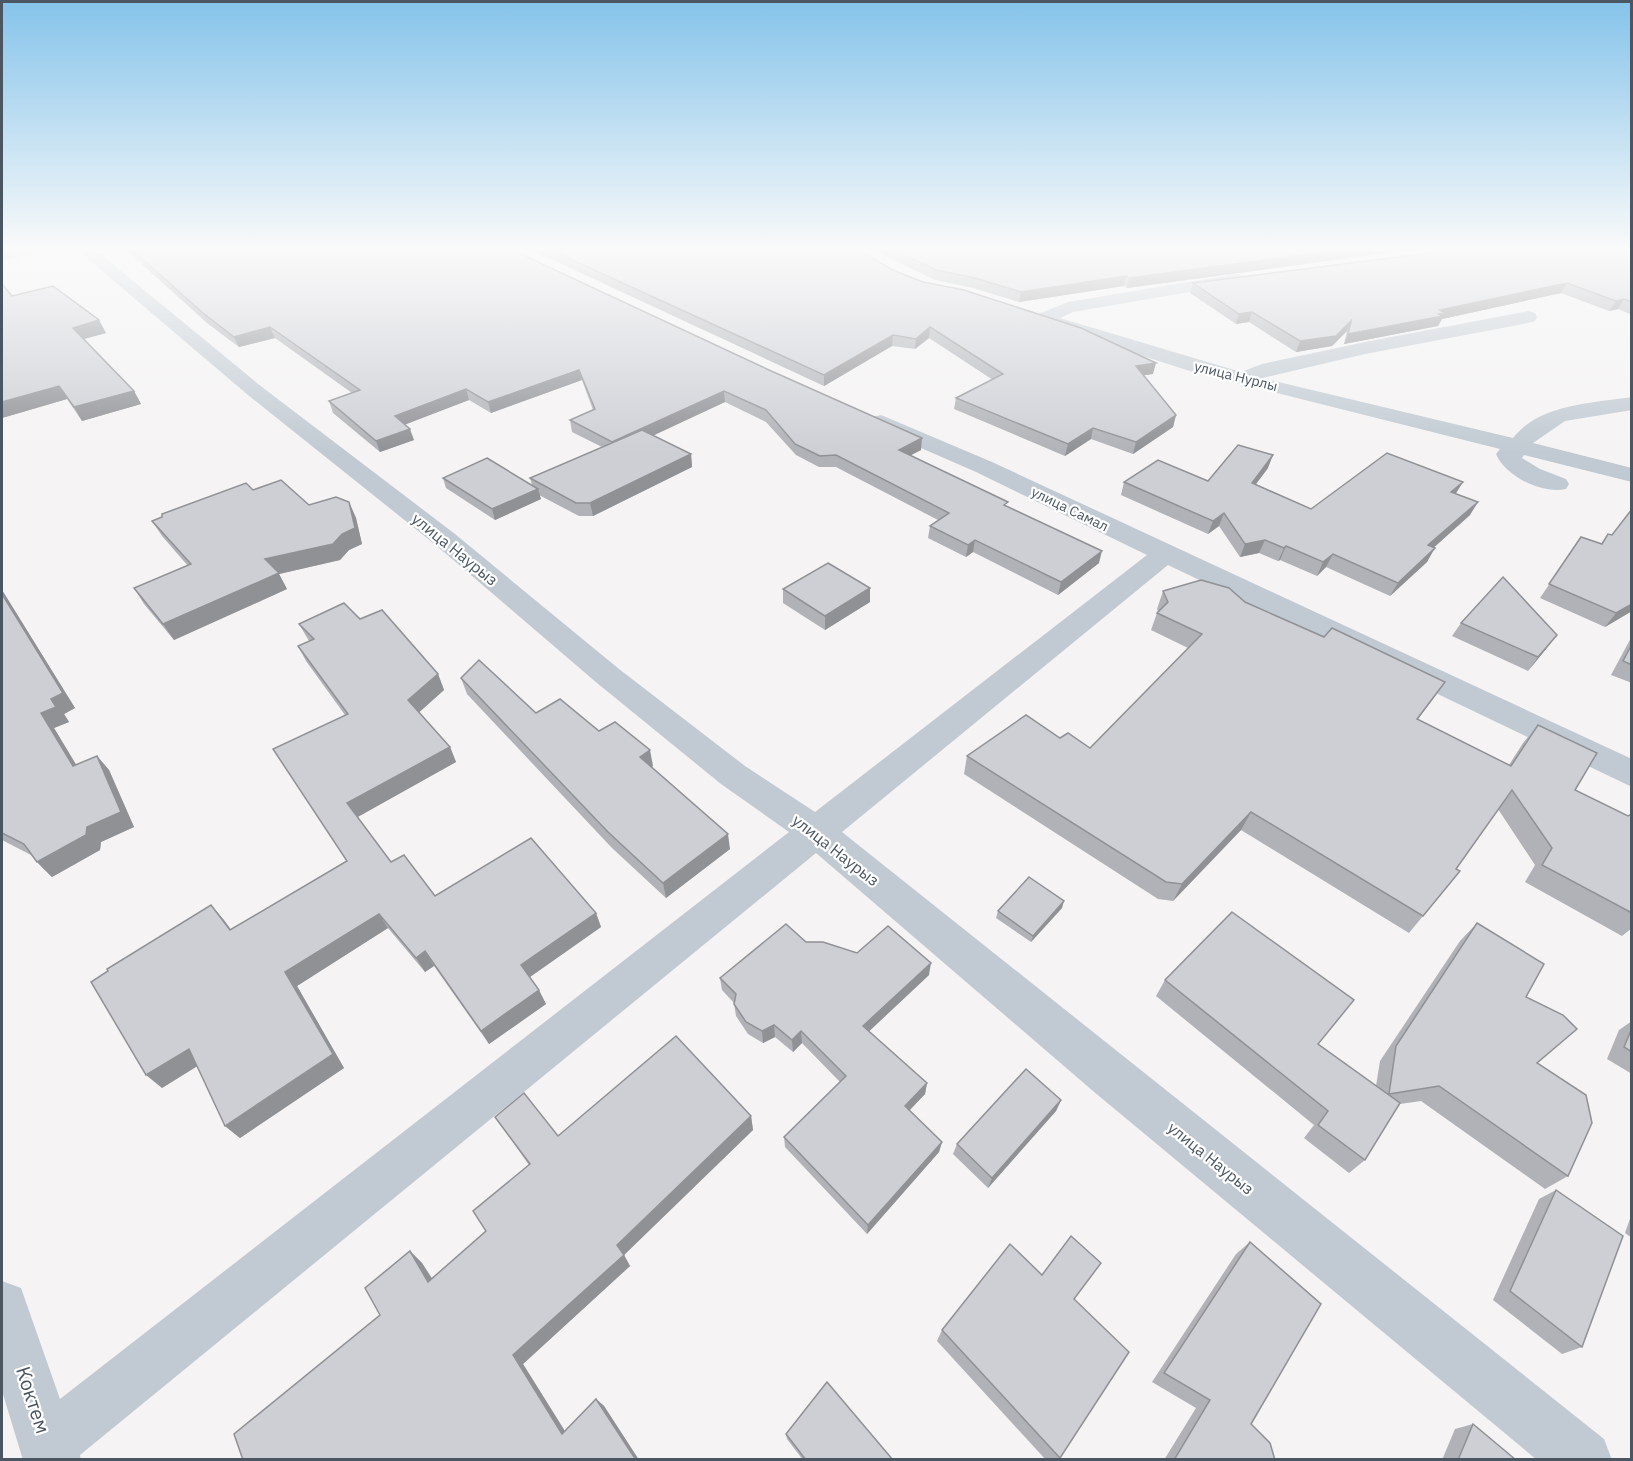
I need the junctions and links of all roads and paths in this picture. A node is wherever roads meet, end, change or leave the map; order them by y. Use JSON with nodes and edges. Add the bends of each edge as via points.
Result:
{"nodes":[{"id":1,"x":165,"y":316,"type":"edge"},
{"id":2,"x":1039,"y":316,"type":"edge"},
{"id":3,"x":1049,"y":316,"type":"edge"},
{"id":4,"x":1528,"y":317,"type":"dead end"},
{"id":5,"x":1045,"y":318,"type":"junction"},
{"id":6,"x":1242,"y":378,"type":"junction"},
{"id":7,"x":1632,"y":403,"type":"edge"},
{"id":8,"x":858,"y":411,"type":"edge"},
{"id":9,"x":1416,"y":443,"type":"dead end"},
{"id":10,"x":1517,"y":449,"type":"junction"},
{"id":11,"x":1632,"y":475,"type":"edge"},
{"id":12,"x":1557,"y":484,"type":"dead end"},
{"id":13,"x":1166,"y":553,"type":"junction"},
{"id":14,"x":1632,"y":774,"type":"edge"},
{"id":15,"x":818,"y":833,"type":"junction"},
{"id":16,"x":2,"y":1307,"type":"edge"},
{"id":17,"x":50,"y":1452,"type":"edge"},
{"id":18,"x":1583,"y":1460,"type":"edge"}],
"edges":[{"from":1,"to":15,"type":"street","name":"улица Наурыз","via":[[733,775]]},
{"from":2,"to":5,"type":"street","name":"улица Нурлы"},
{"from":3,"to":5,"type":"street"},
{"from":4,"to":6,"type":"street","via":[[1336,354]]},
{"from":5,"to":6,"type":"street","name":"улица Нурлы","via":[[1160,357]]},
{"from":6,"to":10,"type":"street","name":"улица Нурлы"},
{"from":7,"to":10,"type":"street","via":[[1558,416],[1527,435]]},
{"from":8,"to":13,"type":"street","name":"улица Самал"},
{"from":9,"to":10,"type":"street","via":[[1470,456],[1497,457]]},
{"from":10,"to":11,"type":"street","name":"улица Нурлы"},
{"from":10,"to":12,"type":"street","via":[[1509,459],[1516,466],[1531,476]]},
{"from":13,"to":14,"type":"street","name":"улица Самал"},
{"from":13,"to":15,"type":"street"},
{"from":15,"to":17,"type":"street"},
{"from":15,"to":18,"type":"street","name":"улица Наурыз","via":[[1118,1083]]},
{"from":16,"to":17,"type":"street","name":"Коктем"}]}
